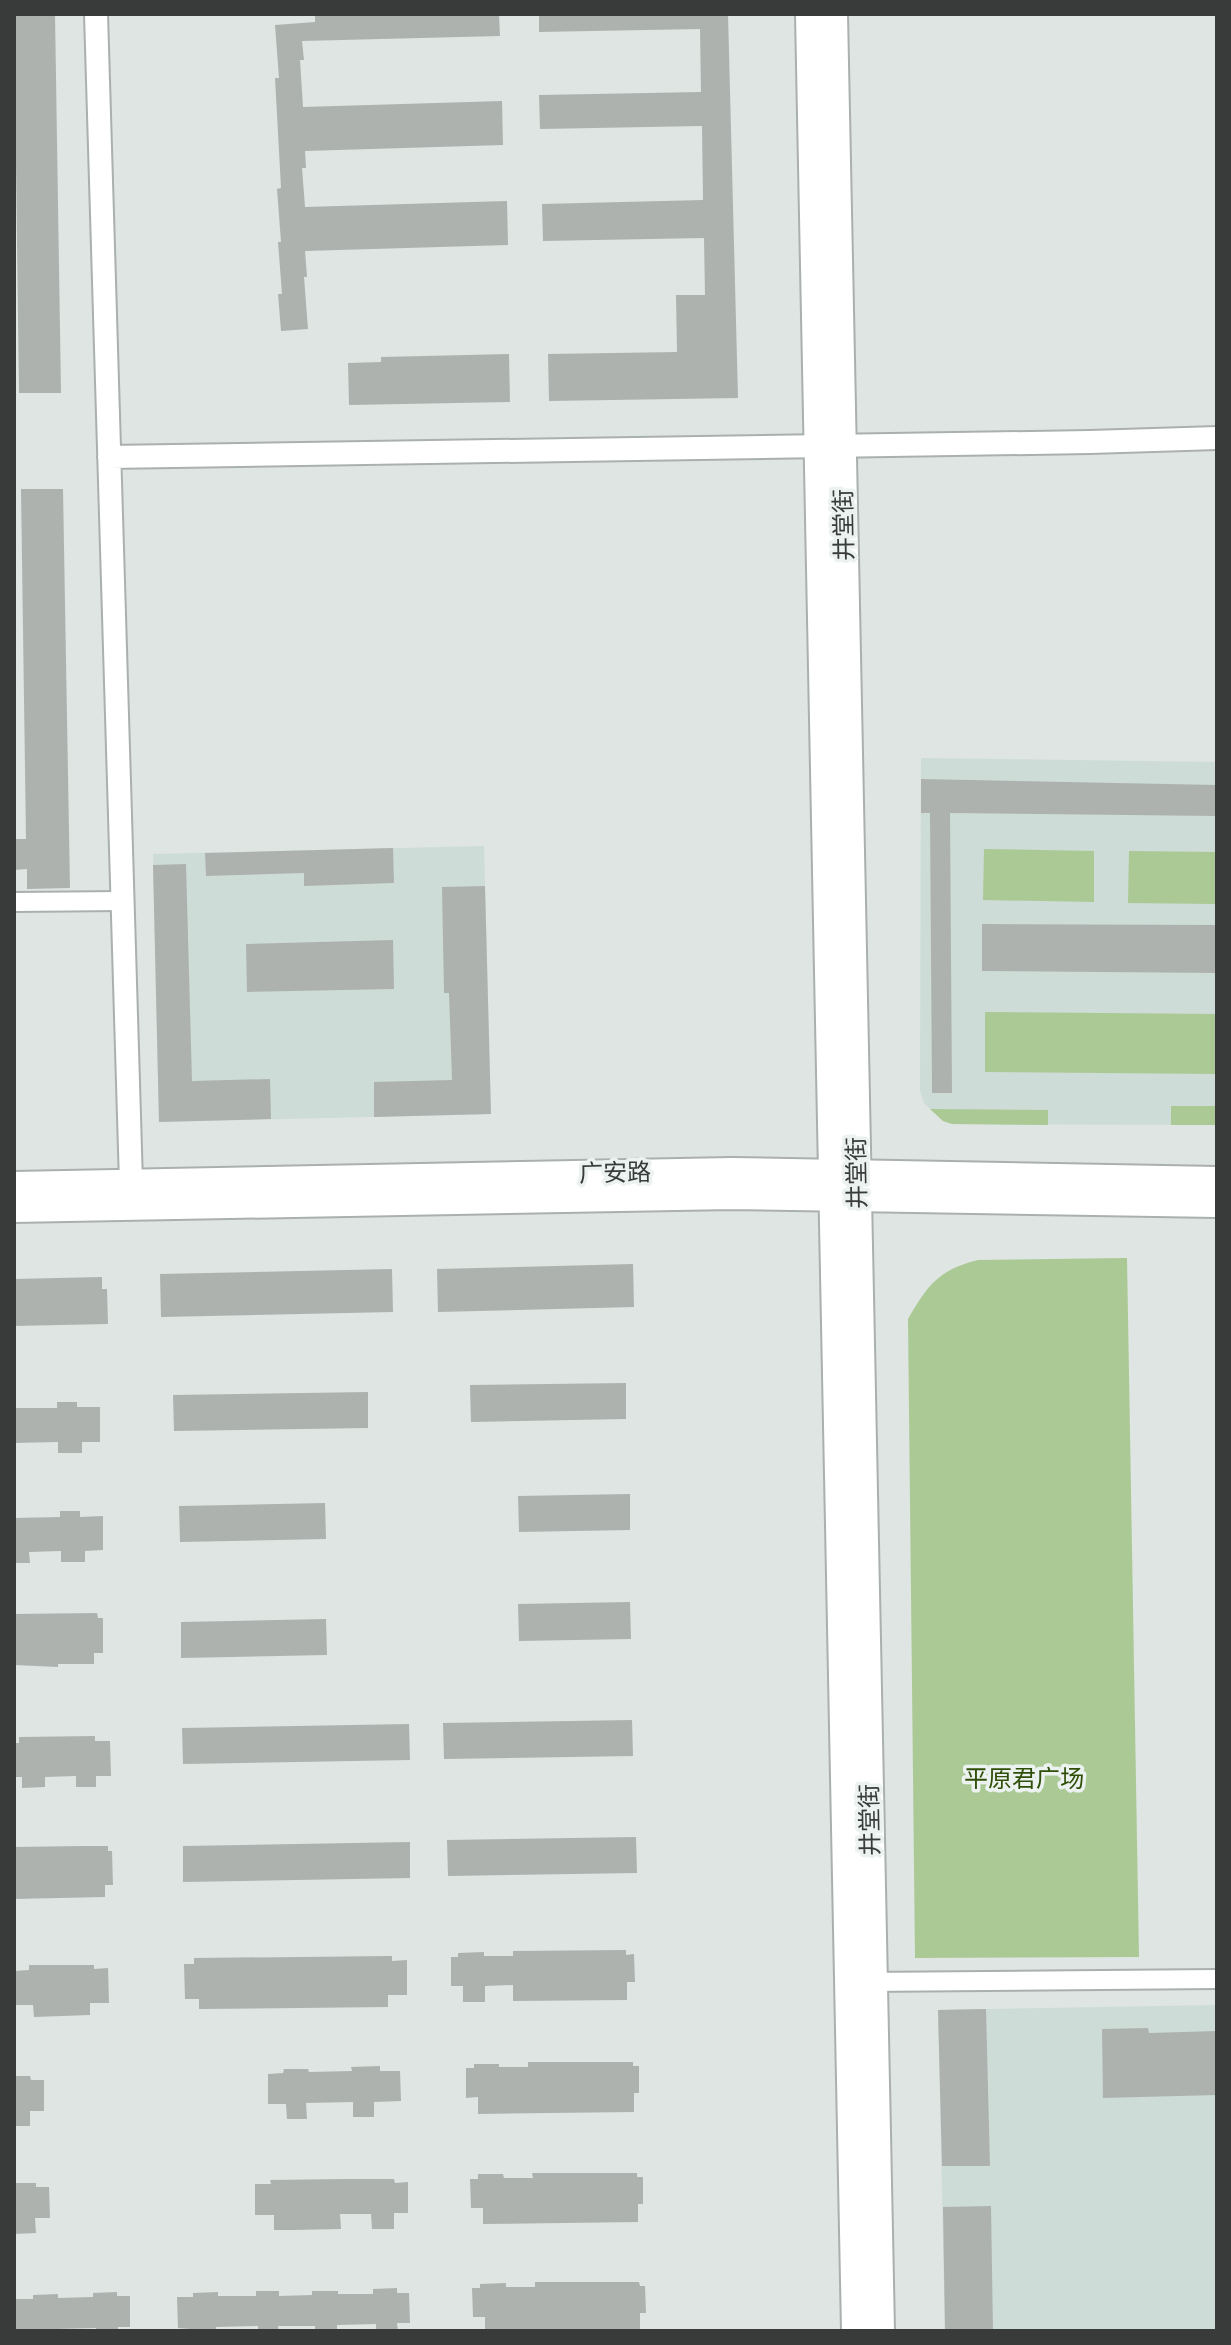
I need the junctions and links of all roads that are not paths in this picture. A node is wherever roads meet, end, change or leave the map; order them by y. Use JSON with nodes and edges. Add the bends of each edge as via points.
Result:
{"nodes":[{"id":1,"x":96,"y":14,"type":"edge"},
{"id":2,"x":810,"y":14,"type":"edge"},
{"id":3,"x":833,"y":14,"type":"edge"},
{"id":4,"x":1217,"y":438,"type":"edge"},
{"id":5,"x":830,"y":446,"type":"junction"},
{"id":6,"x":109,"y":457,"type":"junction"},
{"id":7,"x":123,"y":901,"type":"junction"},
{"id":8,"x":14,"y":902,"type":"edge"},
{"id":9,"x":1217,"y":1180,"type":"edge"},
{"id":10,"x":131,"y":1183,"type":"junction"},
{"id":11,"x":14,"y":1185,"type":"edge"},
{"id":12,"x":845,"y":1186,"type":"junction"},
{"id":13,"x":1217,"y":1204,"type":"edge"},
{"id":14,"x":14,"y":1209,"type":"edge"},
{"id":15,"x":1217,"y":1979,"type":"edge"},
{"id":16,"x":861,"y":1982,"type":"junction"},
{"id":17,"x":856,"y":2331,"type":"edge"},
{"id":18,"x":880,"y":2331,"type":"edge"}],
"edges":[{"from":1,"to":6,"type":"street"},
{"from":2,"to":5,"type":"main road","name":"井堂街"},
{"from":3,"to":5,"type":"main road","name":"井堂街"},
{"from":4,"to":5,"type":"street"},
{"from":5,"to":6,"type":"street"},
{"from":5,"to":12,"type":"main road","name":"井堂街"},
{"from":6,"to":7,"type":"street"},
{"from":7,"to":8,"type":"street"},
{"from":7,"to":10,"type":"street"},
{"from":9,"to":12,"type":"main road","name":"广安路"},
{"from":10,"to":11,"type":"main road","name":"广安路"},
{"from":10,"to":12,"type":"main road","name":"广安路","via":[[716,1171]]},
{"from":12,"to":13,"type":"main road","name":"广安路"},
{"from":12,"to":14,"type":"main road","name":"广安路","via":[[669,1196]]},
{"from":12,"to":16,"type":"main road","name":"井堂街"},
{"from":15,"to":16,"type":"street"},
{"from":16,"to":17,"type":"main road","name":"井堂街"},
{"from":16,"to":18,"type":"main road","name":"井堂街"}]}
